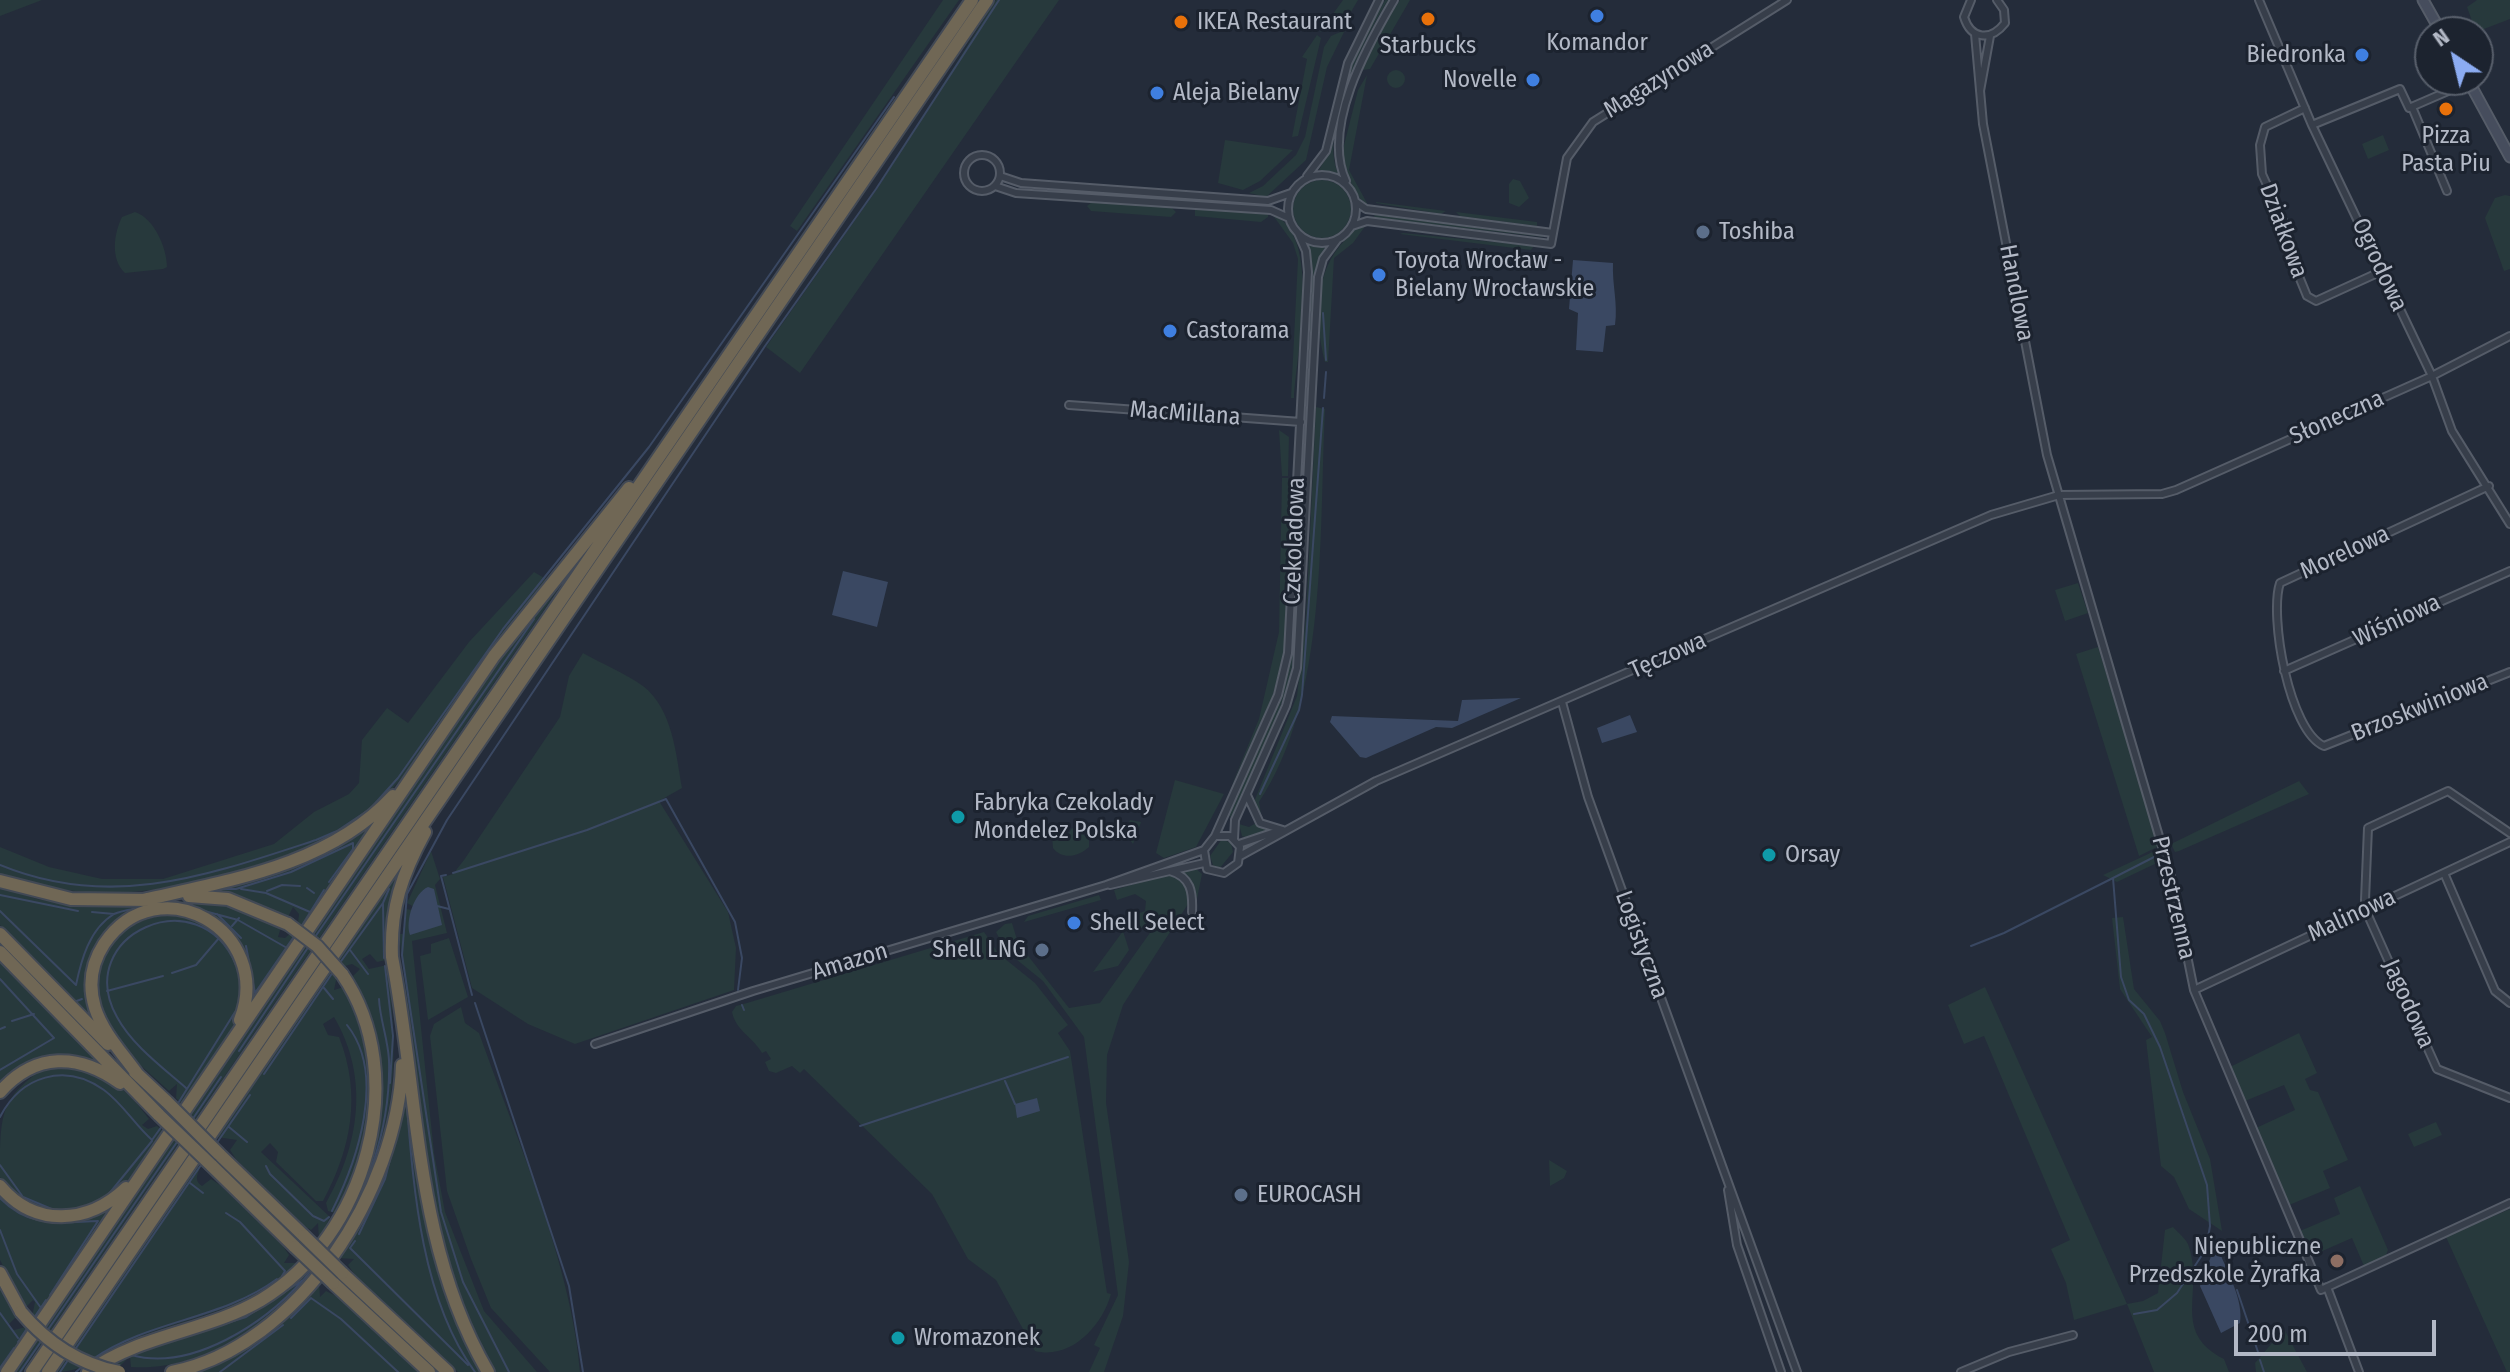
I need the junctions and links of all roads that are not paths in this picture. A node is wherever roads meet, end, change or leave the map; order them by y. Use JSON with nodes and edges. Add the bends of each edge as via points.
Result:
{"nodes":[{"id":1,"x":972,"y":0,"type":"edge"},
{"id":2,"x":987,"y":0,"type":"edge"},
{"id":3,"x":1379,"y":0,"type":"edge"},
{"id":4,"x":1394,"y":0,"type":"edge"},
{"id":5,"x":1787,"y":0,"type":"edge"},
{"id":6,"x":1998,"y":0,"type":"edge"},
{"id":7,"x":2268,"y":0,"type":"edge"},
{"id":8,"x":1968,"y":1,"type":"edge"},
{"id":9,"x":2259,"y":2,"type":"edge"},
{"id":10,"x":1975,"y":34,"type":"junction"},
{"id":11,"x":1990,"y":36,"type":"junction"},
{"id":12,"x":1980,"y":91,"type":"junction"},
{"id":13,"x":2436,"y":96,"type":"edge"},
{"id":14,"x":2476,"y":96,"type":"edge"},
{"id":15,"x":2412,"y":107,"type":"junction"},
{"id":16,"x":2305,"y":108,"type":"junction"},
{"id":17,"x":2312,"y":125,"type":"junction"},
{"id":18,"x":2510,"y":157,"type":"edge"},
{"id":19,"x":1000,"y":176,"type":"junction"},
{"id":20,"x":1302,"y":181,"type":"junction"},
{"id":21,"x":995,"y":186,"type":"junction"},
{"id":22,"x":1083,"y":188,"type":"junction"},
{"id":23,"x":1350,"y":188,"type":"junction"},
{"id":24,"x":2447,"y":191,"type":"dead end"},
{"id":25,"x":1291,"y":193,"type":"junction"},
{"id":26,"x":1180,"y":194,"type":"junction"},
{"id":27,"x":1082,"y":197,"type":"junction"},
{"id":28,"x":1356,"y":201,"type":"junction"},
{"id":29,"x":1179,"y":204,"type":"junction"},
{"id":30,"x":1289,"y":218,"type":"junction"},
{"id":31,"x":1352,"y":226,"type":"junction"},
{"id":32,"x":1298,"y":233,"type":"junction"},
{"id":33,"x":1553,"y":233,"type":"junction"},
{"id":34,"x":1337,"y":240,"type":"junction"},
{"id":35,"x":2382,"y":271,"type":"junction"},
{"id":36,"x":2510,"y":336,"type":"edge"},
{"id":37,"x":2432,"y":376,"type":"junction"},
{"id":38,"x":1069,"y":405,"type":"dead end"},
{"id":39,"x":1301,"y":422,"type":"junction"},
{"id":40,"x":656,"y":460,"type":"junction"},
{"id":41,"x":2489,"y":486,"type":"junction"},
{"id":42,"x":2162,"y":494,"type":"joint"},
{"id":43,"x":2059,"y":495,"type":"junction"},
{"id":44,"x":2510,"y":524,"type":"edge"},
{"id":45,"x":2510,"y":571,"type":"edge"},
{"id":46,"x":2284,"y":671,"type":"junction"},
{"id":47,"x":2510,"y":672,"type":"edge"},
{"id":48,"x":1562,"y":702,"type":"junction"},
{"id":49,"x":2330,"y":745,"type":"joint"},
{"id":50,"x":426,"y":756,"type":"junction"},
{"id":51,"x":448,"y":787,"type":"junction"},
{"id":52,"x":1246,"y":793,"type":"junction"},
{"id":53,"x":1280,"y":830,"type":"junction"},
{"id":54,"x":2510,"y":833,"type":"edge"},
{"id":55,"x":1215,"y":836,"type":"junction"},
{"id":56,"x":1236,"y":841,"type":"junction"},
{"id":57,"x":2510,"y":842,"type":"edge"},
{"id":58,"x":1204,"y":850,"type":"junction"},
{"id":59,"x":1240,"y":856,"type":"junction"},
{"id":60,"x":1204,"y":863,"type":"junction"},
{"id":61,"x":1167,"y":870,"type":"junction"},
{"id":62,"x":2444,"y":873,"type":"junction"},
{"id":63,"x":0,"y":881,"type":"edge"},
{"id":64,"x":1106,"y":885,"type":"junction"},
{"id":65,"x":143,"y":900,"type":"junction"},
{"id":66,"x":2366,"y":911,"type":"junction"},
{"id":67,"x":1192,"y":912,"type":"dead end"},
{"id":68,"x":0,"y":934,"type":"edge"},
{"id":69,"x":0,"y":952,"type":"edge"},
{"id":70,"x":2194,"y":990,"type":"junction"},
{"id":71,"x":2510,"y":1003,"type":"edge"},
{"id":72,"x":402,"y":1034,"type":"junction"},
{"id":73,"x":595,"y":1044,"type":"dead end"},
{"id":74,"x":221,"y":1055,"type":"junction"},
{"id":75,"x":138,"y":1075,"type":"junction"},
{"id":76,"x":0,"y":1092,"type":"edge"},
{"id":77,"x":2510,"y":1098,"type":"edge"},
{"id":78,"x":144,"y":1099,"type":"junction"},
{"id":79,"x":215,"y":1160,"type":"junction"},
{"id":80,"x":146,"y":1164,"type":"junction"},
{"id":81,"x":0,"y":1186,"type":"edge"},
{"id":82,"x":1728,"y":1186,"type":"junction"},
{"id":83,"x":2510,"y":1203,"type":"edge"},
{"id":84,"x":0,"y":1273,"type":"edge"},
{"id":85,"x":338,"y":1278,"type":"junction"},
{"id":86,"x":2324,"y":1288,"type":"junction"},
{"id":87,"x":2073,"y":1335,"type":"dead end"},
{"id":88,"x":7,"y":1372,"type":"edge"},
{"id":89,"x":32,"y":1372,"type":"edge"},
{"id":90,"x":48,"y":1372,"type":"edge"},
{"id":91,"x":88,"y":1372,"type":"edge"},
{"id":92,"x":119,"y":1372,"type":"edge"},
{"id":93,"x":172,"y":1372,"type":"edge"},
{"id":94,"x":429,"y":1372,"type":"edge"},
{"id":95,"x":448,"y":1372,"type":"edge"},
{"id":96,"x":488,"y":1372,"type":"edge"},
{"id":97,"x":1781,"y":1372,"type":"edge"},
{"id":98,"x":1797,"y":1372,"type":"edge"},
{"id":99,"x":1961,"y":1372,"type":"edge"},
{"id":100,"x":2359,"y":1372,"type":"edge"}],
"edges":[{"from":1,"to":40,"type":"highway"},
{"from":2,"to":51,"type":"highway"},
{"from":3,"to":20,"type":"street","via":[[1348,63],[1326,151]]},
{"from":4,"to":23,"type":"street","via":[[1368,45],[1349,96],[1338,154]]},
{"from":5,"to":33,"type":"street","name":"Magazynowa","via":[[1593,122],[1567,158]]},
{"from":6,"to":11,"type":"street","name":"Handlowa","via":[[2005,23]]},
{"from":7,"to":9,"type":"street"},
{"from":8,"to":10,"type":"street","name":"Handlowa","via":[[1964,17]]},
{"from":9,"to":16,"type":"street","name":"Ogrodowa"},
{"from":10,"to":11,"type":"street"},
{"from":10,"to":12,"type":"street","name":"Handlowa"},
{"from":11,"to":12,"type":"street","name":"Handlowa"},
{"from":12,"to":43,"type":"street","name":"Handlowa","via":[[2047,455]]},
{"from":13,"to":15,"type":"street"},
{"from":14,"to":18,"type":"main road"},
{"from":15,"to":17,"type":"street","via":[[2400,89]]},
{"from":15,"to":24,"type":"street"},
{"from":16,"to":17,"type":"street","name":"Ogrodowa"},
{"from":16,"to":35,"type":"street","name":"Działkowa","via":[[2265,127],[2260,145],[2262,174],[2286,227],[2289,252],[2307,296],[2316,301]]},
{"from":17,"to":35,"type":"street","name":"Ogrodowa"},
{"from":19,"to":21,"type":"street"},
{"from":19,"to":21,"type":"street","via":[[998,165],[986,156],[965,165],[964,179],[971,188],[982,192]]},
{"from":19,"to":22,"type":"street"},
{"from":20,"to":23,"type":"street","via":[[1327,175]]},
{"from":20,"to":25,"type":"street"},
{"from":21,"to":27,"type":"street","via":[[1016,193]]},
{"from":22,"to":26,"type":"street"},
{"from":22,"to":27,"type":"street"},
{"from":23,"to":28,"type":"street"},
{"from":25,"to":26,"type":"street","via":[[1272,201]]},
{"from":25,"to":30,"type":"street"},
{"from":26,"to":29,"type":"street"},
{"from":27,"to":29,"type":"street"},
{"from":28,"to":31,"type":"street"},
{"from":28,"to":33,"type":"street","via":[[1366,209]]},
{"from":29,"to":30,"type":"street","via":[[1271,210]]},
{"from":30,"to":32,"type":"street"},
{"from":31,"to":33,"type":"street","name":"Magazynowa","via":[[1367,221],[1551,244]]},
{"from":31,"to":34,"type":"street"},
{"from":32,"to":34,"type":"street","via":[[1316,243]]},
{"from":32,"to":39,"type":"street","name":"Czekoladowa","via":[[1308,261]]},
{"from":34,"to":52,"type":"street","name":"Czekoladowa","via":[[1318,277],[1297,668],[1286,706]]},
{"from":35,"to":37,"type":"street","name":"Ogrodowa"},
{"from":36,"to":37,"type":"street","name":"Słoneczna"},
{"from":37,"to":41,"type":"street","name":"Ogrodowa","via":[[2452,431]]},
{"from":37,"to":42,"type":"street","name":"Słoneczna"},
{"from":38,"to":39,"type":"street","name":"MacMillana"},
{"from":39,"to":55,"type":"street","name":"Czekoladowa","via":[[1288,653],[1278,695]]},
{"from":40,"to":50,"type":"highway","via":[[514,630]]},
{"from":40,"to":89,"type":"highway"},
{"from":41,"to":44,"type":"street","name":"Ogrodowa"},
{"from":41,"to":46,"type":"street","name":"Morelowa","via":[[2280,583]]},
{"from":42,"to":43,"type":"street","name":"Tęczowa"},
{"from":43,"to":48,"type":"street","name":"Tęczowa","via":[[1991,515]]},
{"from":43,"to":70,"type":"street","name":"Przestrzenna","via":[[2171,877]]},
{"from":45,"to":46,"type":"street","name":"Wiśniowa"},
{"from":46,"to":49,"type":"street","name":"Morelowa","via":[[2312,738]]},
{"from":47,"to":49,"type":"street","name":"Brzoskwiniowa"},
{"from":48,"to":53,"type":"street","name":"Tęczowa","via":[[1376,781]]},
{"from":48,"to":82,"type":"street","name":"Logistyczna","via":[[1580,774]]},
{"from":50,"to":65,"type":"highway","via":[[376,814],[331,845],[211,885]]},
{"from":50,"to":74,"type":"highway"},
{"from":51,"to":72,"type":"highway","via":[[406,867],[393,908],[392,957]]},
{"from":51,"to":90,"type":"highway"},
{"from":52,"to":53,"type":"street","via":[[1257,820]]},
{"from":52,"to":56,"type":"street","name":"Czekoladowa","via":[[1233,824]]},
{"from":53,"to":56,"type":"street"},
{"from":53,"to":59,"type":"street","name":"Tęczowa"},
{"from":54,"to":66,"type":"street","via":[[2448,791],[2368,828]]},
{"from":55,"to":56,"type":"street"},
{"from":55,"to":58,"type":"street"},
{"from":56,"to":59,"type":"street"},
{"from":57,"to":62,"type":"street","name":"Malinowa"},
{"from":58,"to":60,"type":"street"},
{"from":58,"to":64,"type":"street","name":"Amazon"},
{"from":59,"to":60,"type":"street","via":[[1224,873],[1207,869]]},
{"from":60,"to":61,"type":"street","name":"Amazon"},
{"from":61,"to":64,"type":"street","name":"Amazon"},
{"from":61,"to":67,"type":"street","via":[[1187,880]]},
{"from":62,"to":66,"type":"street","name":"Malinowa"},
{"from":62,"to":71,"type":"street","via":[[2495,991]]},
{"from":63,"to":65,"type":"highway","via":[[71,899]]},
{"from":64,"to":73,"type":"street","name":"Amazon"},
{"from":65,"to":91,"type":"highway","bridge":true,"via":[[220,897],[263,911],[317,946],[342,974],[368,1024],[377,1088],[362,1165],[328,1235],[295,1274],[261,1300],[220,1319],[132,1346]]},
{"from":66,"to":70,"type":"street","name":"Malinowa"},
{"from":66,"to":77,"type":"street","name":"Jagodowa","via":[[2437,1069]]},
{"from":68,"to":75,"type":"highway"},
{"from":69,"to":78,"type":"highway"},
{"from":70,"to":86,"type":"street","name":"Przestrzenna"},
{"from":72,"to":93,"type":"highway","via":[[394,1124],[371,1190],[342,1243],[304,1291],[261,1330],[212,1360]]},
{"from":72,"to":96,"type":"highway","via":[[437,1248],[463,1323]]},
{"from":74,"to":75,"type":"highway","via":[[246,1001],[241,955],[227,934],[201,915],[172,908],[150,911],[109,937],[91,975],[100,1022]]},
{"from":74,"to":80,"type":"highway"},
{"from":75,"to":79,"type":"highway","bridge":true},
{"from":76,"to":78,"type":"highway","via":[[33,1066],[63,1059],[97,1067]]},
{"from":78,"to":79,"type":"highway","bridge":true},
{"from":79,"to":85,"type":"highway","bridge":true,"via":[[304,1236]]},
{"from":79,"to":85,"type":"highway","bridge":true,"via":[[295,1247]]},
{"from":80,"to":81,"type":"highway","via":[[117,1198],[81,1216],[32,1211]]},
{"from":80,"to":88,"type":"highway"},
{"from":82,"to":97,"type":"street","name":"Logistyczna","via":[[1734,1235]]},
{"from":82,"to":98,"type":"street","name":"Logistyczna"},
{"from":83,"to":86,"type":"street"},
{"from":84,"to":92,"type":"highway","bridge":true,"via":[[21,1312],[43,1335],[70,1355]]},
{"from":85,"to":94,"type":"highway"},
{"from":85,"to":95,"type":"highway"},
{"from":86,"to":100,"type":"street","name":"Przestrzenna"},
{"from":87,"to":99,"type":"street"}]}
